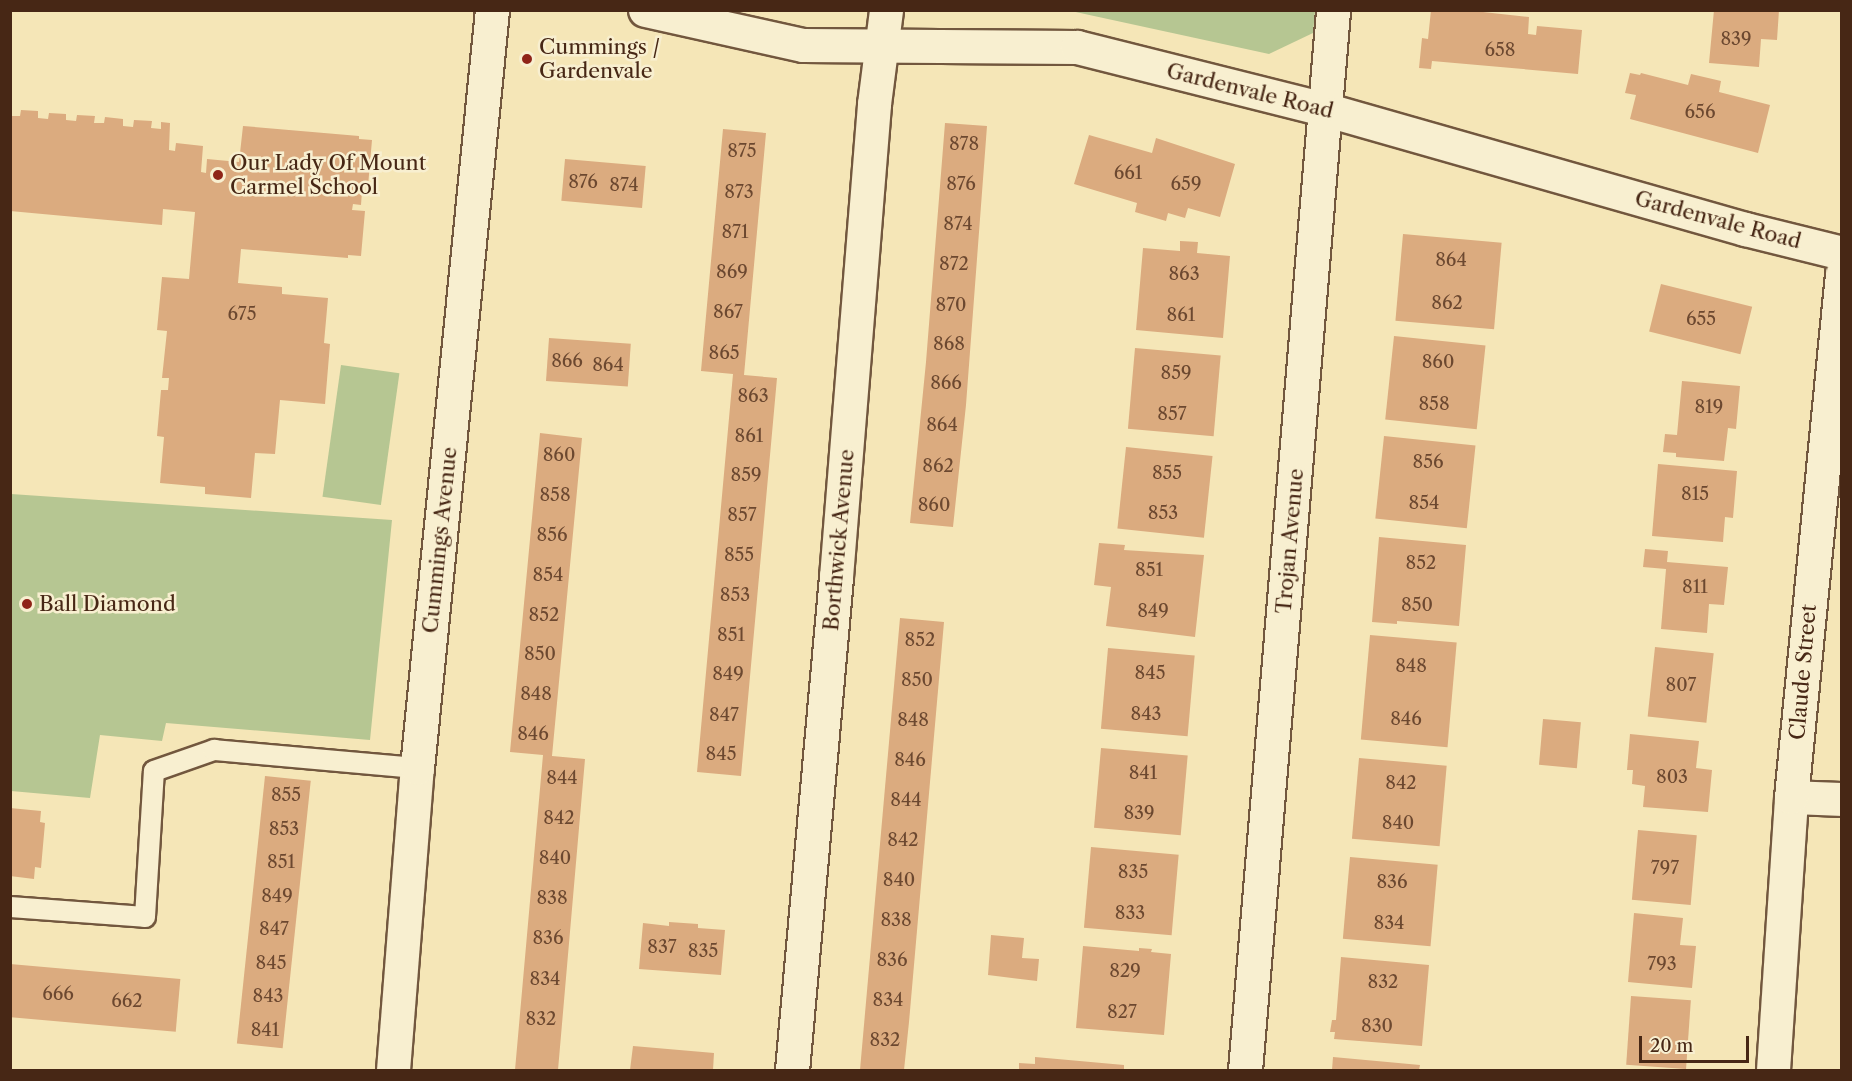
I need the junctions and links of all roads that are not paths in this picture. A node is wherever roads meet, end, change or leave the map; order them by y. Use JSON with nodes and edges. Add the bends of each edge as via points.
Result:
{"nodes":[{"id":1,"x":492,"y":10,"type":"edge"},
{"id":2,"x":645,"y":10,"type":"edge"},
{"id":3,"x":886,"y":10,"type":"edge"},
{"id":4,"x":1333,"y":10,"type":"edge"},
{"id":5,"x":883,"y":46,"type":"junction"},
{"id":6,"x":1327,"y":110,"type":"junction"},
{"id":7,"x":1842,"y":253,"type":"edge"},
{"id":8,"x":1842,"y":274,"type":"edge"},
{"id":9,"x":417,"y":768,"type":"junction"},
{"id":10,"x":1791,"y":797,"type":"junction"},
{"id":11,"x":1842,"y":799,"type":"edge"},
{"id":12,"x":10,"y":907,"type":"edge"},
{"id":13,"x":393,"y":1071,"type":"edge"},
{"id":14,"x":792,"y":1071,"type":"edge"},
{"id":15,"x":1245,"y":1071,"type":"edge"},
{"id":16,"x":1773,"y":1071,"type":"edge"}],
"edges":[{"from":1,"to":9,"type":"street","name":"Cummings Avenue"},
{"from":2,"to":5,"type":"street","name":"Gardenvale Road","via":[[803,45]]},
{"from":3,"to":5,"type":"street","name":"Borthwick Avenue"},
{"from":4,"to":6,"type":"street","name":"Trojan Avenue"},
{"from":5,"to":6,"type":"street","name":"Gardenvale Road","via":[[1077,48]]},
{"from":5,"to":14,"type":"street","name":"Borthwick Avenue","via":[[874,104]]},
{"from":6,"to":7,"type":"street","name":"Gardenvale Road"},
{"from":6,"to":15,"type":"street","name":"Trojan Avenue"},
{"from":8,"to":10,"type":"street","name":"Claude Street"},
{"from":9,"to":12,"type":"lane","via":[[214,750],[154,771],[145,918]]},
{"from":9,"to":13,"type":"street","name":"Cummings Avenue"},
{"from":10,"to":11,"type":"street"},
{"from":10,"to":16,"type":"street","name":"Claude Street"}]}
